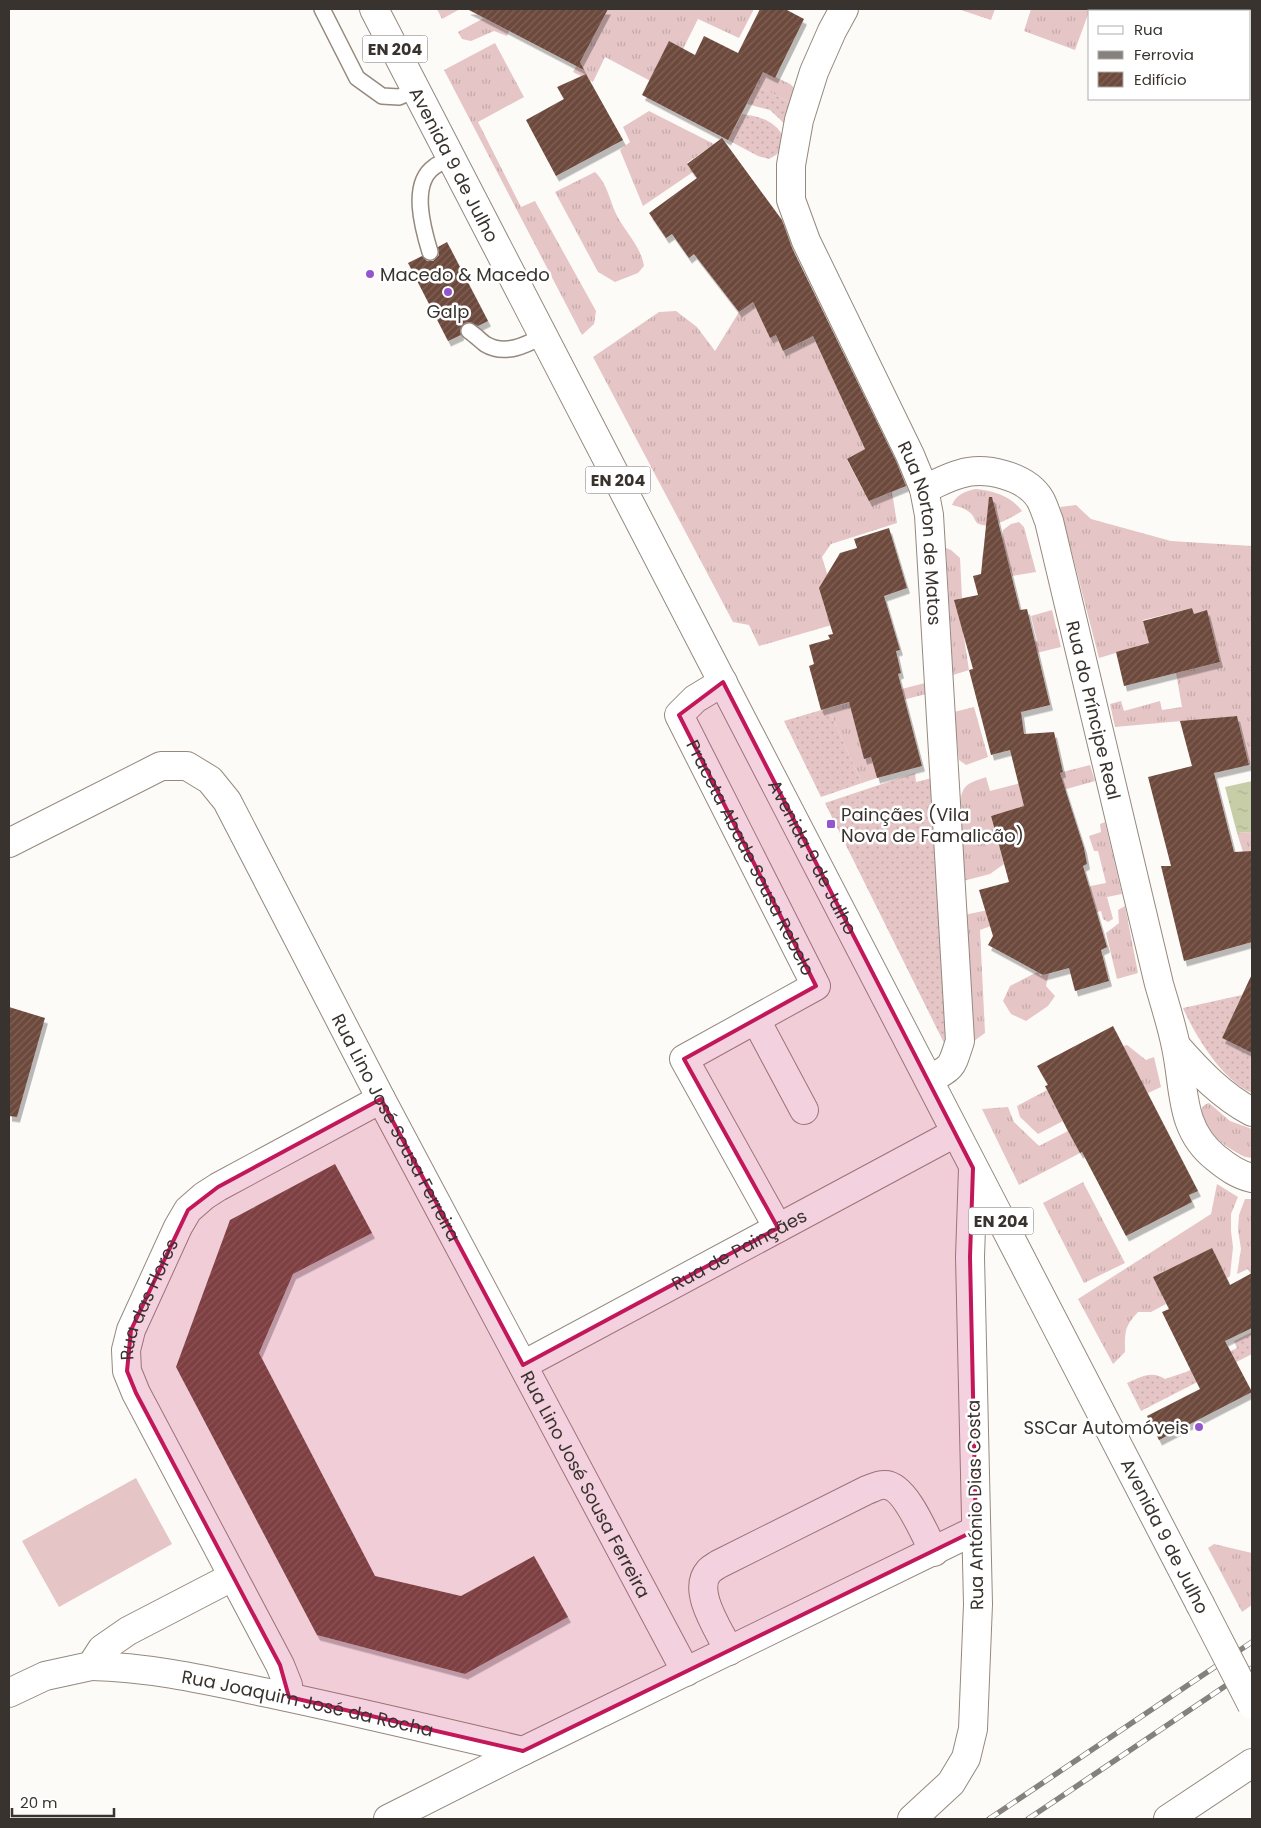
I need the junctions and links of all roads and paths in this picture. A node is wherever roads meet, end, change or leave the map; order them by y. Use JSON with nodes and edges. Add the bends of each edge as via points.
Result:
{"nodes":[{"id":1,"x":322,"y":9,"type":"edge"},
{"id":2,"x":374,"y":9,"type":"edge"},
{"id":3,"x":844,"y":9,"type":"edge"},
{"id":4,"x":415,"y":90,"type":"junction"},
{"id":5,"x":451,"y":158,"type":"junction"},
{"id":6,"x":430,"y":252,"type":"dead end"},
{"id":7,"x":470,"y":331,"type":"dead end"},
{"id":8,"x":544,"y":336,"type":"junction"},
{"id":9,"x":924,"y":490,"type":"junction"},
{"id":10,"x":723,"y":682,"type":"junction"},
{"id":11,"x":9,"y":843,"type":"edge"},
{"id":12,"x":756,"y":1020,"type":"junction"},
{"id":13,"x":1176,"y":1047,"type":"junction"},
{"id":14,"x":929,"y":1080,"type":"junction"},
{"id":15,"x":381,"y":1099,"type":"junction"},
{"id":16,"x":804,"y":1110,"type":"dead end"},
{"id":17,"x":1252,"y":1112,"type":"edge"},
{"id":18,"x":955,"y":1133,"type":"junction"},
{"id":19,"x":973,"y":1168,"type":"junction"},
{"id":20,"x":1252,"y":1178,"type":"edge"},
{"id":21,"x":778,"y":1228,"type":"junction"},
{"id":22,"x":523,"y":1365,"type":"junction"},
{"id":23,"x":976,"y":1530,"type":"junction"},
{"id":24,"x":934,"y":1552,"type":"junction"},
{"id":25,"x":232,"y":1577,"type":"junction"},
{"id":26,"x":729,"y":1651,"type":"junction"},
{"id":27,"x":91,"y":1666,"type":"junction"},
{"id":28,"x":686,"y":1672,"type":"junction"},
{"id":29,"x":9,"y":1693,"type":"edge"},
{"id":30,"x":289,"y":1697,"type":"junction"},
{"id":31,"x":1252,"y":1705,"type":"edge"},
{"id":32,"x":523,"y":1751,"type":"junction"},
{"id":33,"x":1252,"y":1763,"type":"edge"},
{"id":34,"x":388,"y":1819,"type":"edge"},
{"id":35,"x":912,"y":1819,"type":"edge"},
{"id":36,"x":1168,"y":1819,"type":"edge"}],
"edges":[{"from":1,"to":4,"type":"lane","via":[[357,78],[382,96],[399,97]]},
{"from":2,"to":4,"type":"street","name":"Avenida 9 de Julho","number":"EN 204"},
{"from":3,"to":9,"type":"street","name":"Rua Norton de Matos","via":[[814,72],[799,120],[791,165],[791,200],[806,240]]},
{"from":4,"to":5,"type":"street","name":"Avenida 9 de Julho","number":"EN 204"},
{"from":5,"to":6,"type":"lane","via":[[432,168],[420,191],[421,214]]},
{"from":5,"to":8,"type":"street","name":"Avenida 9 de Julho","number":"EN 204"},
{"from":7,"to":8,"type":"lane","via":[[486,345],[505,349],[522,347]]},
{"from":8,"to":10,"type":"street","name":"Avenida 9 de Julho","number":"EN 204"},
{"from":9,"to":13,"type":"street","name":"Rua do Príncipe Real","via":[[959,474],[988,470],[1027,486],[1040,498],[1049,521]]},
{"from":9,"to":14,"type":"street","name":"Rua Norton de Matos","via":[[929,515],[960,1041],[952,1065]]},
{"from":10,"to":12,"type":"street","name":"Praceta Abade Sousa Rebelo","via":[[695,699],[679,715],[816,986]]},
{"from":10,"to":14,"type":"street","name":"Avenida 9 de Julho","number":"EN 204"},
{"from":11,"to":15,"type":"street","name":"Rua Lino José Sousa Ferreira","via":[[161,766],[187,766],[210,780],[227,801]]},
{"from":12,"to":16,"type":"street"},
{"from":12,"to":21,"type":"street","name":"Praceta Abade Sousa Rebelo","via":[[684,1059]]},
{"from":13,"to":17,"type":"street","name":"Rua do Príncipe Real","via":[[1202,1076]]},
{"from":13,"to":20,"type":"street","name":"Rua do Príncipe Real","via":[[1186,1114],[1199,1141],[1225,1166]]},
{"from":14,"to":18,"type":"street","name":"Avenida 9 de Julho","number":"EN 204"},
{"from":15,"to":22,"type":"street","name":"Rua Lino José Sousa Ferreira"},
{"from":15,"to":25,"type":"street","name":"Rua das Flores","via":[[218,1187],[188,1210],[131,1330],[126,1350],[127,1371]]},
{"from":18,"to":19,"type":"street","name":"Avenida 9 de Julho","number":"EN 204"},
{"from":18,"to":21,"type":"street","name":"Rua de Painçães"},
{"from":19,"to":23,"type":"street","name":"Rua António Dias Costa","via":[[970,1258]]},
{"from":19,"to":31,"type":"street","name":"Avenida 9 de Julho","number":"EN 204","bridge":true},
{"from":21,"to":22,"type":"street","name":"Rua de Painçães"},
{"from":22,"to":28,"type":"street","name":"Rua Lino José Sousa Ferreira"},
{"from":23,"to":24,"type":"street"},
{"from":23,"to":35,"type":"street","name":"Rua António Dias Costa","via":[[978,1604],[973,1729],[966,1758],[951,1783]]},
{"from":24,"to":26,"type":"street"},
{"from":24,"to":26,"type":"street","via":[[904,1497],[887,1485],[867,1490],[709,1571],[702,1587],[704,1600]]},
{"from":25,"to":27,"type":"street","via":[[128,1631],[102,1649]]},
{"from":25,"to":30,"type":"street","name":"Rua das Flores","via":[[280,1665],[288,1684]]},
{"from":26,"to":28,"type":"street"},
{"from":27,"to":29,"type":"street","name":"Rua Joaquim José da Rocha","via":[[45,1676]]},
{"from":27,"to":30,"type":"street","name":"Rua Joaquim José da Rocha","via":[[125,1666]]},
{"from":28,"to":32,"type":"street"},
{"from":30,"to":32,"type":"street","name":"Rua Joaquim José da Rocha"},
{"from":32,"to":34,"type":"street"},
{"from":33,"to":36,"type":"street"}]}
